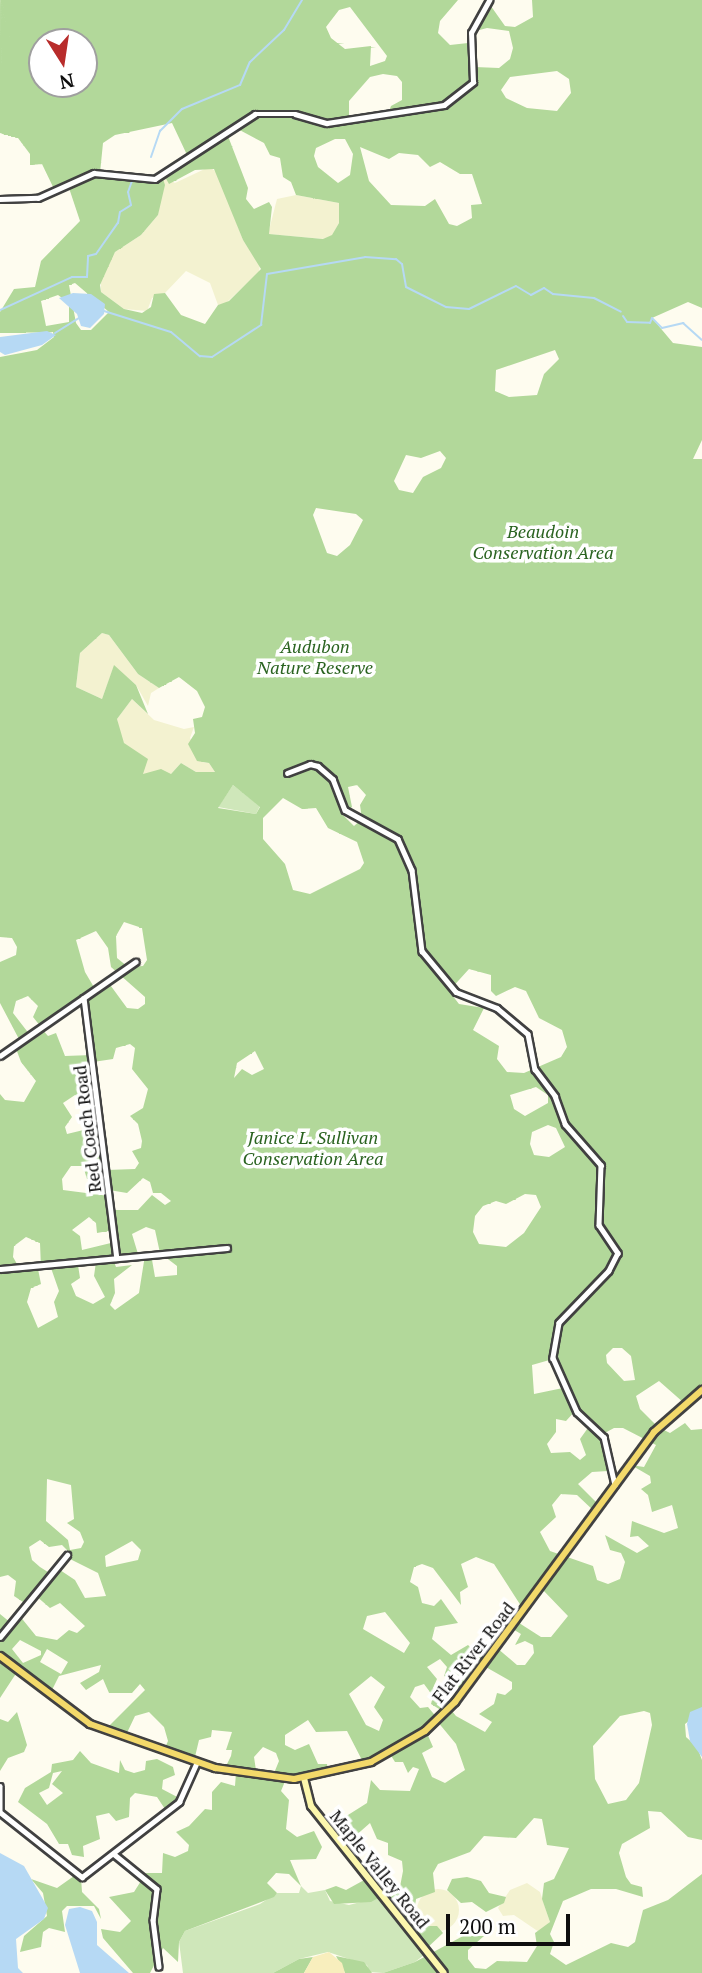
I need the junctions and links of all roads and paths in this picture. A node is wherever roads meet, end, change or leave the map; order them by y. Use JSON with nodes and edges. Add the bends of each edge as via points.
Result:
{"nodes":[{"id":1,"x":489,"y":0,"type":"edge"},
{"id":2,"x":0,"y":199,"type":"edge"},
{"id":3,"x":287,"y":773,"type":"dead end"},
{"id":4,"x":135,"y":962,"type":"dead end"},
{"id":5,"x":84,"y":998,"type":"junction"},
{"id":6,"x":0,"y":1056,"type":"edge"},
{"id":7,"x":226,"y":1248,"type":"dead end"},
{"id":8,"x":117,"y":1258,"type":"junction"},
{"id":9,"x":0,"y":1269,"type":"edge"},
{"id":10,"x":702,"y":1390,"type":"edge"},
{"id":11,"x":615,"y":1486,"type":"junction"},
{"id":12,"x":67,"y":1555,"type":"dead end"},
{"id":13,"x":0,"y":1637,"type":"edge"},
{"id":14,"x":0,"y":1656,"type":"edge"},
{"id":15,"x":197,"y":1762,"type":"junction"},
{"id":16,"x":304,"y":1778,"type":"junction"},
{"id":17,"x":0,"y":1786,"type":"edge"},
{"id":18,"x":0,"y":1811,"type":"edge"},
{"id":19,"x":114,"y":1854,"type":"junction"},
{"id":20,"x":159,"y":1967,"type":"dead end"},
{"id":21,"x":444,"y":1973,"type":"edge"}],
"edges":[{"from":1,"to":2,"type":"street","via":[[471,33],[473,82],[444,105],[324,124],[295,114],[255,114],[155,179],[93,173],[35,199]]},
{"from":3,"to":11,"type":"street","via":[[310,764],[318,766],[336,784],[345,810],[398,839],[412,870],[422,951],[460,995],[497,1008],[528,1034],[535,1069],[555,1096],[565,1124],[601,1165],[599,1225],[618,1253],[609,1271],[559,1324],[553,1358],[577,1412],[604,1437]]},
{"from":4,"to":5,"type":"street"},
{"from":5,"to":6,"type":"street"},
{"from":5,"to":8,"type":"street","name":"Red Coach Road"},
{"from":7,"to":8,"type":"street"},
{"from":8,"to":9,"type":"street"},
{"from":10,"to":11,"type":"main road","name":"Flat River Road","via":[[654,1432]]},
{"from":11,"to":16,"type":"main road","name":"Flat River Road","via":[[490,1657],[438,1719],[371,1762]]},
{"from":12,"to":13,"type":"street"},
{"from":14,"to":15,"type":"main road","name":"Flat River Road","via":[[90,1724]]},
{"from":15,"to":16,"type":"main road","name":"Flat River Road","via":[[252,1776]]},
{"from":15,"to":19,"type":"street","via":[[180,1802]]},
{"from":16,"to":21,"type":"street","name":"Maple Valley Road","via":[[311,1806]]},
{"from":17,"to":18,"type":"street"},
{"from":18,"to":19,"type":"street","via":[[77,1877],[88,1875]]},
{"from":19,"to":20,"type":"street","via":[[157,1889],[153,1920]]}]}
